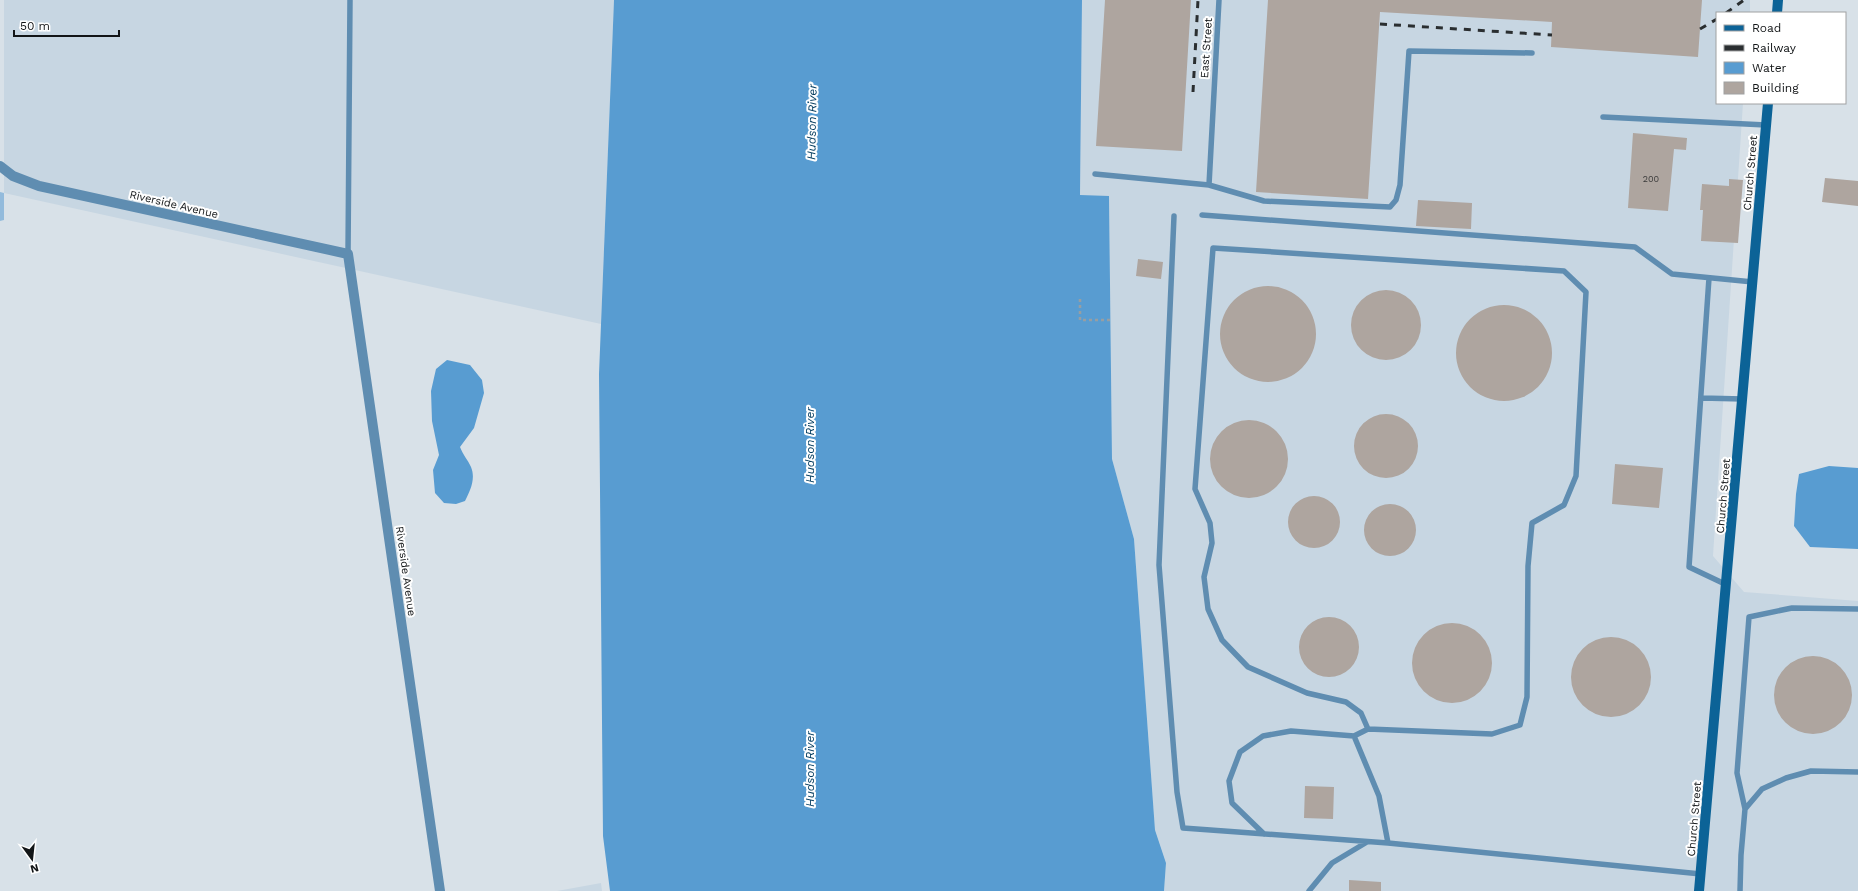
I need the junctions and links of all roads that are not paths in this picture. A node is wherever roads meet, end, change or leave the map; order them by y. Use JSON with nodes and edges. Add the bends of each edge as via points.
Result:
{"nodes":[{"id":1,"x":350,"y":0,"type":"edge"},
{"id":2,"x":1220,"y":0,"type":"edge"},
{"id":3,"x":1778,"y":0,"type":"edge"},
{"id":4,"x":1777,"y":12,"type":"edge"},
{"id":5,"x":1532,"y":53,"type":"dead end"},
{"id":6,"x":1768,"y":104,"type":"edge"},
{"id":7,"x":1603,"y":117,"type":"dead end"},
{"id":8,"x":1766,"y":125,"type":"junction"},
{"id":9,"x":0,"y":166,"type":"edge"},
{"id":10,"x":1096,"y":174,"type":"dead end"},
{"id":11,"x":1209,"y":185,"type":"junction"},
{"id":12,"x":1202,"y":215,"type":"dead end"},
{"id":13,"x":1174,"y":216,"type":"dead end"},
{"id":14,"x":348,"y":254,"type":"junction"},
{"id":15,"x":1709,"y":278,"type":"junction"},
{"id":16,"x":1753,"y":282,"type":"junction"},
{"id":17,"x":1701,"y":398,"type":"junction"},
{"id":18,"x":1743,"y":399,"type":"junction"},
{"id":19,"x":1727,"y":586,"type":"junction"},
{"id":20,"x":1858,"y":609,"type":"edge"},
{"id":21,"x":1368,"y":729,"type":"junction"},
{"id":22,"x":1354,"y":736,"type":"junction"},
{"id":23,"x":1858,"y":772,"type":"edge"},
{"id":24,"x":1745,"y":810,"type":"junction"},
{"id":25,"x":1264,"y":834,"type":"junction"},
{"id":26,"x":1368,"y":841,"type":"junction"},
{"id":27,"x":1388,"y":843,"type":"junction"},
{"id":28,"x":1701,"y":874,"type":"junction"},
{"id":29,"x":440,"y":891,"type":"edge"},
{"id":30,"x":1309,"y":891,"type":"edge"},
{"id":31,"x":1699,"y":891,"type":"edge"},
{"id":32,"x":1740,"y":891,"type":"edge"}],
"edges":[{"from":1,"to":14,"type":"lane","name":"Riverside Avenue"},
{"from":2,"to":11,"type":"lane","name":"East Street"},
{"from":3,"to":4,"type":"street"},
{"from":5,"to":11,"type":"lane","via":[[1409,51],[1400,185],[1396,200],[1390,207],[1264,201]]},
{"from":6,"to":8,"type":"street","name":"Church Street"},
{"from":7,"to":8,"type":"lane"},
{"from":8,"to":16,"type":"street","name":"Church Street"},
{"from":9,"to":14,"type":"street","name":"Riverside Avenue","via":[[13,176],[39,186]]},
{"from":10,"to":11,"type":"lane"},
{"from":12,"to":15,"type":"lane","via":[[1635,247],[1672,274]]},
{"from":13,"to":25,"type":"lane","via":[[1159,565],[1177,792],[1183,828]]},
{"from":14,"to":29,"type":"street","name":"Riverside Avenue"},
{"from":15,"to":16,"type":"lane"},
{"from":15,"to":17,"type":"lane"},
{"from":16,"to":18,"type":"street","name":"Church Street"},
{"from":17,"to":18,"type":"lane"},
{"from":17,"to":19,"type":"lane","via":[[1689,567]]},
{"from":18,"to":19,"type":"street","name":"Church Street"},
{"from":19,"to":28,"type":"street","name":"Church Street"},
{"from":20,"to":24,"type":"lane","via":[[1792,608],[1749,617],[1737,773]]},
{"from":21,"to":21,"type":"lane","via":[[1492,734],[1520,725],[1527,697],[1528,566],[1532,523],[1564,505],[1576,476],[1586,292],[1564,271],[1213,248],[1195,489],[1211,530],[1212,543],[1204,577],[1208,609],[1222,640],[1248,667],[1307,693],[1346,702],[1361,713]]},
{"from":21,"to":22,"type":"lane"},
{"from":22,"to":25,"type":"lane","via":[[1291,731],[1263,736],[1240,752],[1229,781],[1232,804]]},
{"from":22,"to":27,"type":"lane","via":[[1379,796]]},
{"from":23,"to":24,"type":"lane","via":[[1811,771],[1786,778],[1762,789]]},
{"from":24,"to":32,"type":"lane"},
{"from":25,"to":26,"type":"lane"},
{"from":26,"to":27,"type":"lane"},
{"from":26,"to":30,"type":"lane","via":[[1332,863]]},
{"from":27,"to":28,"type":"lane"},
{"from":28,"to":31,"type":"street","name":"Church Street"}]}
